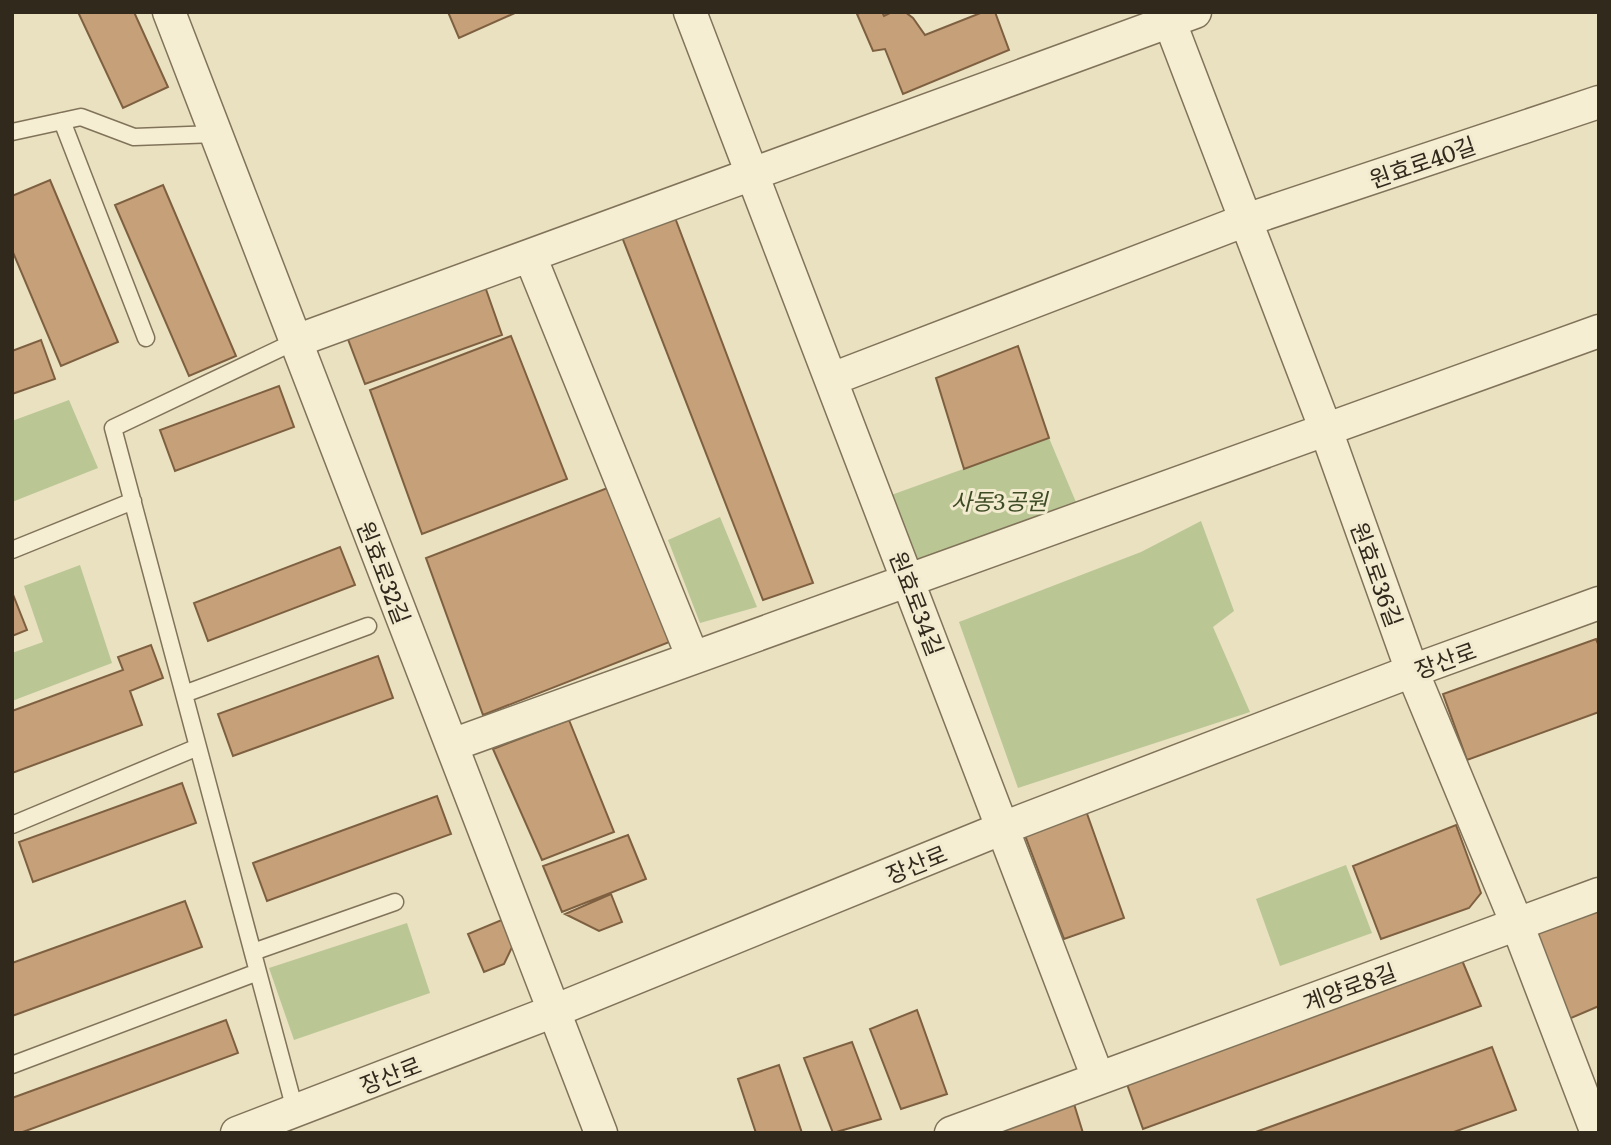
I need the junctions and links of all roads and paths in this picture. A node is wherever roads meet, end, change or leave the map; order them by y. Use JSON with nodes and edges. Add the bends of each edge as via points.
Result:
{"nodes":[{"id":1,"x":169,"y":12,"type":"edge"},
{"id":2,"x":690,"y":12,"type":"edge"},
{"id":3,"x":1177,"y":15,"type":"edge"},
{"id":4,"x":1599,"y":102,"type":"edge"},
{"id":5,"x":62,"y":121,"type":"junction"},
{"id":6,"x":12,"y":132,"type":"edge"},
{"id":7,"x":216,"y":134,"type":"junction"},
{"id":8,"x":753,"y":174,"type":"junction"},
{"id":9,"x":1246,"y":220,"type":"junction"},
{"id":10,"x":530,"y":256,"type":"junction"},
{"id":11,"x":1599,"y":331,"type":"edge"},
{"id":12,"x":146,"y":338,"type":"dead end"},
{"id":13,"x":296,"y":341,"type":"junction"},
{"id":14,"x":832,"y":379,"type":"junction"},
{"id":15,"x":1326,"y":429,"type":"junction"},
{"id":16,"x":133,"y":501,"type":"junction"},
{"id":17,"x":12,"y":550,"type":"edge"},
{"id":18,"x":909,"y":580,"type":"junction"},
{"id":19,"x":1599,"y":603,"type":"edge"},
{"id":20,"x":368,"y":626,"type":"dead end"},
{"id":21,"x":693,"y":658,"type":"junction"},
{"id":22,"x":1412,"y":671,"type":"junction"},
{"id":23,"x":184,"y":694,"type":"junction"},
{"id":24,"x":452,"y":745,"type":"junction"},
{"id":25,"x":198,"y":747,"type":"junction"},
{"id":26,"x":12,"y":825,"type":"edge"},
{"id":27,"x":1003,"y":828,"type":"junction"},
{"id":28,"x":1599,"y":894,"type":"edge"},
{"id":29,"x":395,"y":902,"type":"dead end"},
{"id":30,"x":1517,"y":924,"type":"junction"},
{"id":31,"x":253,"y":952,"type":"junction"},
{"id":32,"x":258,"y":972,"type":"junction"},
{"id":33,"x":554,"y":1011,"type":"junction"},
{"id":34,"x":12,"y":1065,"type":"edge"},
{"id":35,"x":1098,"y":1078,"type":"junction"},
{"id":36,"x":295,"y":1110,"type":"junction"},
{"id":37,"x":1597,"y":1128,"type":"edge"},
{"id":38,"x":237,"y":1133,"type":"edge"},
{"id":39,"x":601,"y":1133,"type":"edge"},
{"id":40,"x":951,"y":1133,"type":"edge"}],
"edges":[{"from":1,"to":7,"type":"street","name":"원효로32길"},
{"from":2,"to":8,"type":"street","name":"원효로34길"},
{"from":3,"to":8,"type":"street"},
{"from":3,"to":9,"type":"street","name":"원효로36길"},
{"from":4,"to":9,"type":"street","name":"원효로40길"},
{"from":5,"to":6,"type":"lane"},
{"from":5,"to":7,"type":"lane","via":[[81,117],[134,137]]},
{"from":5,"to":12,"type":"lane"},
{"from":7,"to":13,"type":"street","name":"원효로32길"},
{"from":8,"to":10,"type":"street"},
{"from":8,"to":14,"type":"street","name":"원효로34길"},
{"from":9,"to":14,"type":"street"},
{"from":9,"to":15,"type":"street","name":"원효로36길"},
{"from":10,"to":13,"type":"street"},
{"from":10,"to":21,"type":"street"},
{"from":11,"to":15,"type":"street"},
{"from":13,"to":16,"type":"lane","via":[[113,428]]},
{"from":13,"to":24,"type":"street","name":"원효로32길"},
{"from":14,"to":18,"type":"street","name":"원효로34길"},
{"from":15,"to":18,"type":"street"},
{"from":15,"to":22,"type":"street","name":"원효로36길"},
{"from":16,"to":17,"type":"lane"},
{"from":16,"to":23,"type":"lane"},
{"from":18,"to":21,"type":"street"},
{"from":18,"to":27,"type":"street","name":"원효로34길"},
{"from":19,"to":22,"type":"street","name":"장산로"},
{"from":20,"to":23,"type":"lane"},
{"from":21,"to":24,"type":"street"},
{"from":22,"to":27,"type":"street","name":"장산로"},
{"from":22,"to":30,"type":"street","name":"원효로36길"},
{"from":23,"to":25,"type":"lane"},
{"from":24,"to":33,"type":"street","name":"원효로32길"},
{"from":25,"to":26,"type":"lane"},
{"from":25,"to":31,"type":"lane"},
{"from":27,"to":33,"type":"street","name":"장산로"},
{"from":27,"to":35,"type":"street"},
{"from":28,"to":30,"type":"street","name":"계양로8길"},
{"from":29,"to":31,"type":"lane"},
{"from":30,"to":35,"type":"street","name":"계양로8길"},
{"from":30,"to":37,"type":"street","name":"원효로36길"},
{"from":31,"to":32,"type":"lane"},
{"from":32,"to":34,"type":"lane"},
{"from":32,"to":36,"type":"lane"},
{"from":33,"to":36,"type":"street","name":"장산로"},
{"from":33,"to":39,"type":"street","name":"원효로32길"},
{"from":35,"to":40,"type":"street","name":"계양로8길"},
{"from":36,"to":38,"type":"street","name":"장산로"}]}
